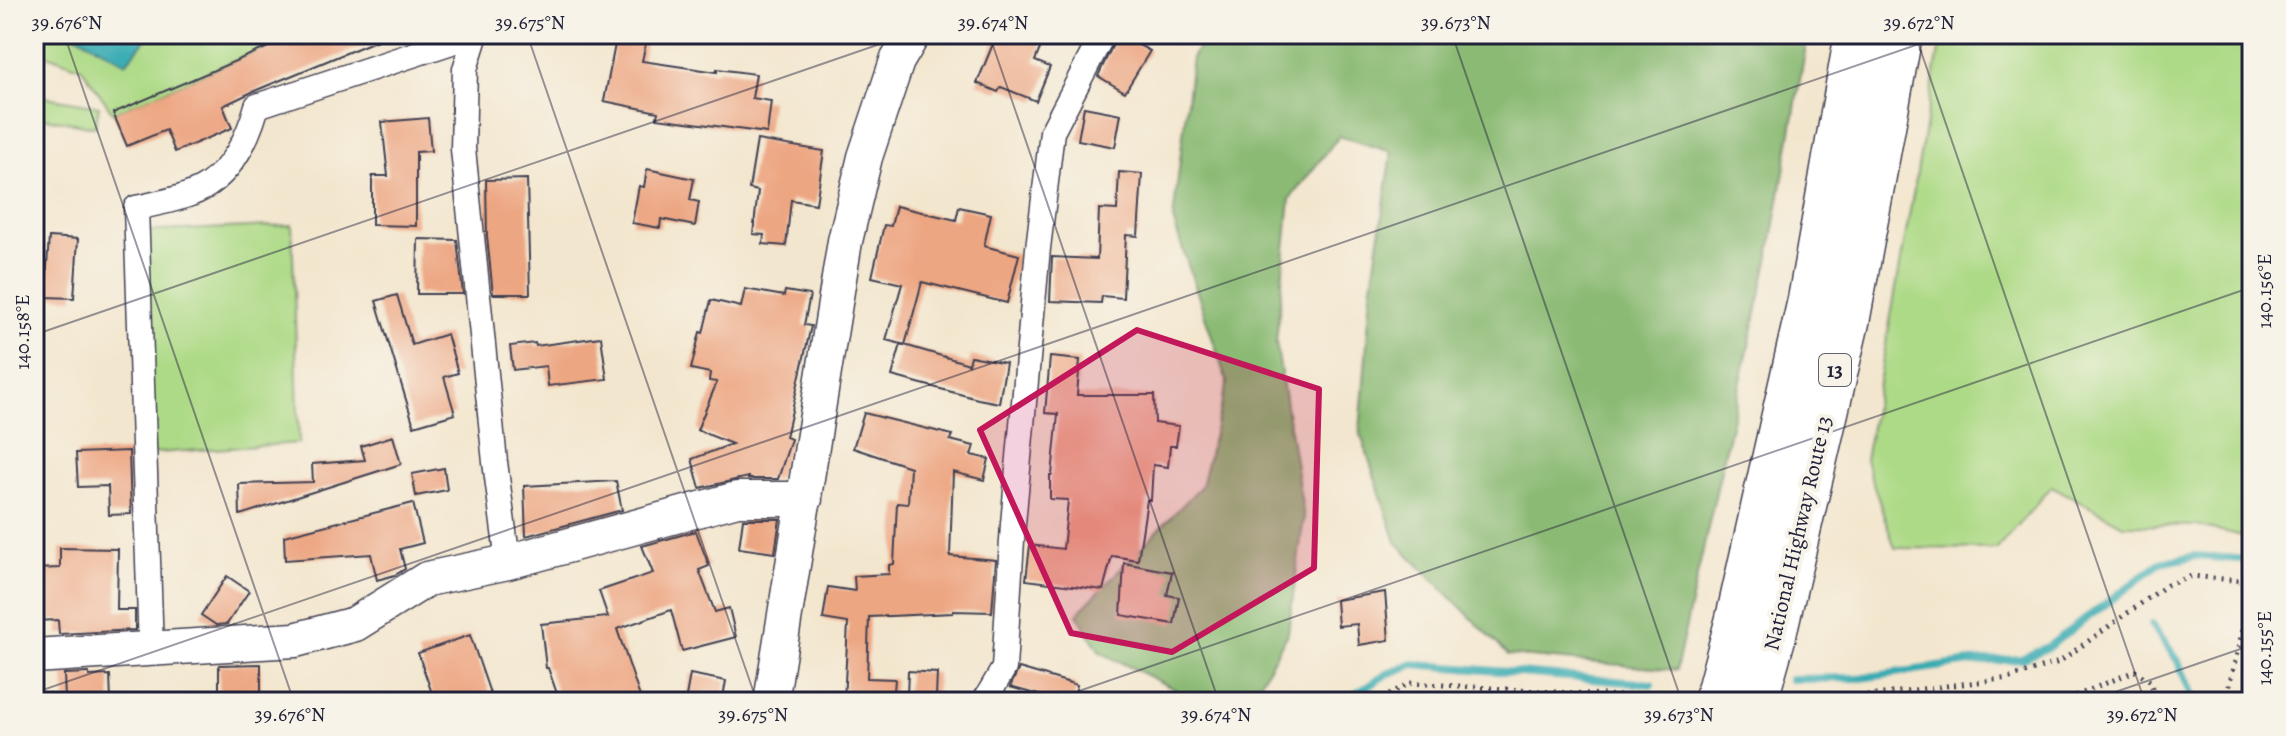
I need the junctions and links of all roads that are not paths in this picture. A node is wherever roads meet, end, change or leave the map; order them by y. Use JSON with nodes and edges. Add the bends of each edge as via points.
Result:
{"nodes":[{"id":1,"x":476,"y":34,"type":"edge"},
{"id":2,"x":913,"y":34,"type":"edge"},
{"id":3,"x":1103,"y":34,"type":"edge"},
{"id":4,"x":1857,"y":34,"type":"edge"},
{"id":5,"x":1900,"y":34,"type":"edge"},
{"id":6,"x":805,"y":499,"type":"junction"},
{"id":7,"x":508,"y":562,"type":"junction"},
{"id":8,"x":151,"y":649,"type":"junction"},
{"id":9,"x":34,"y":656,"type":"edge"},
{"id":10,"x":771,"y":702,"type":"edge"},
{"id":11,"x":984,"y":702,"type":"edge"},
{"id":12,"x":1716,"y":702,"type":"edge"},
{"id":13,"x":1755,"y":702,"type":"edge"}],
"edges":[{"from":1,"to":7,"type":"street","via":[[465,69],[463,149]]},
{"from":1,"to":8,"type":"street","via":[[257,106],[230,164],[207,187],[136,208]]},
{"from":2,"to":6,"type":"street","via":[[897,61],[865,157],[845,241]]},
{"from":3,"to":11,"type":"street","via":[[1052,132],[1015,495],[1004,668]]},
{"from":4,"to":12,"type":"highway","name":"National Highway Route 13","number":"13","via":[[1810,300]]},
{"from":5,"to":13,"type":"highway","name":"National Highway Route 13","number":"13","via":[[1847,322]]},
{"from":6,"to":7,"type":"street","via":[[737,499]]},
{"from":6,"to":10,"type":"street"},
{"from":7,"to":8,"type":"street","via":[[427,579],[355,624],[295,640]]},
{"from":8,"to":9,"type":"street"}]}
